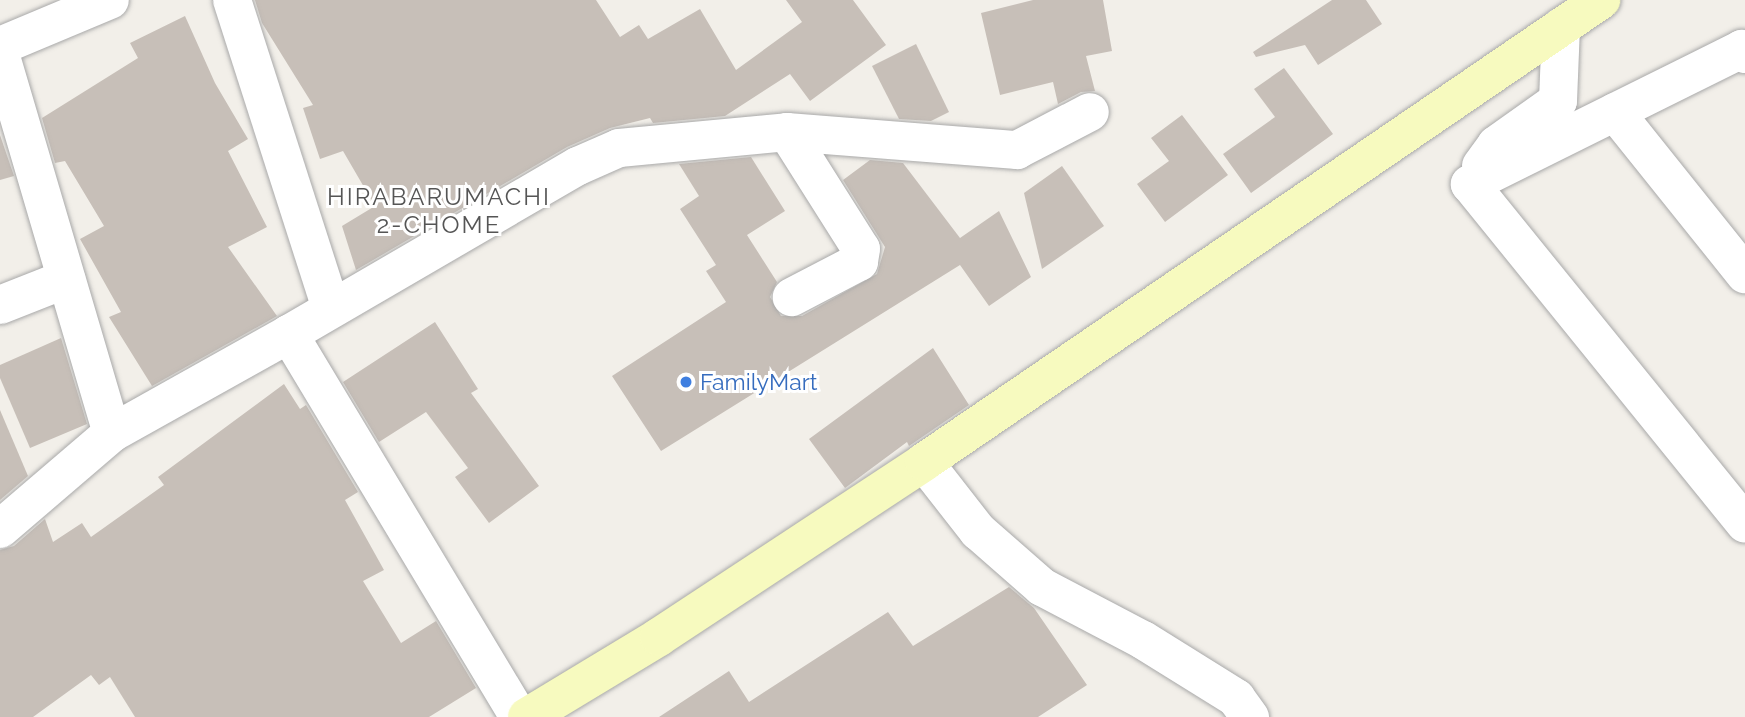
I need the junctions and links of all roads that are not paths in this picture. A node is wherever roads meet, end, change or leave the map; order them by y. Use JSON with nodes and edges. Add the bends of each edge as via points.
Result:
{"nodes":[{"id":1,"x":110,"y":0,"type":"edge"},
{"id":2,"x":232,"y":0,"type":"edge"},
{"id":3,"x":1601,"y":0,"type":"edge"},
{"id":4,"x":1561,"y":27,"type":"junction"},
{"id":5,"x":0,"y":46,"type":"edge"},
{"id":6,"x":0,"y":52,"type":"edge"},
{"id":7,"x":1745,"y":54,"type":"edge"},
{"id":8,"x":1090,"y":111,"type":"dead end"},
{"id":9,"x":1615,"y":112,"type":"junction"},
{"id":10,"x":787,"y":132,"type":"junction"},
{"id":11,"x":1470,"y":184,"type":"junction"},
{"id":12,"x":1745,"y":274,"type":"edge"},
{"id":13,"x":66,"y":279,"type":"junction"},
{"id":14,"x":792,"y":297,"type":"dead end"},
{"id":15,"x":0,"y":305,"type":"edge"},
{"id":16,"x":331,"y":309,"type":"junction"},
{"id":17,"x":289,"y":334,"type":"junction"},
{"id":18,"x":112,"y":433,"type":"junction"},
{"id":19,"x":924,"y":462,"type":"junction"},
{"id":20,"x":1745,"y":524,"type":"edge"},
{"id":21,"x":0,"y":528,"type":"edge"},
{"id":22,"x":519,"y":717,"type":"edge"},
{"id":23,"x":527,"y":717,"type":"edge"},
{"id":24,"x":1250,"y":717,"type":"edge"}],
"edges":[{"from":1,"to":5,"type":"street"},
{"from":2,"to":16,"type":"street"},
{"from":3,"to":4,"type":"street"},
{"from":4,"to":11,"type":"street","via":[[1558,101],[1496,145]]},
{"from":4,"to":19,"type":"street"},
{"from":6,"to":13,"type":"street"},
{"from":7,"to":9,"type":"street","via":[[1742,49]]},
{"from":8,"to":10,"type":"street","via":[[1017,150]]},
{"from":9,"to":11,"type":"street"},
{"from":9,"to":12,"type":"street"},
{"from":10,"to":14,"type":"street","via":[[860,249],[859,262]]},
{"from":10,"to":16,"type":"street","via":[[619,148],[578,166]]},
{"from":11,"to":20,"type":"street"},
{"from":13,"to":15,"type":"street"},
{"from":13,"to":18,"type":"street"},
{"from":16,"to":17,"type":"street"},
{"from":17,"to":18,"type":"street"},
{"from":17,"to":22,"type":"street"},
{"from":18,"to":21,"type":"street"},
{"from":19,"to":23,"type":"street","via":[[659,638]]},
{"from":19,"to":24,"type":"street","via":[[978,531],[1042,587],[1143,640],[1236,698]]}]}
